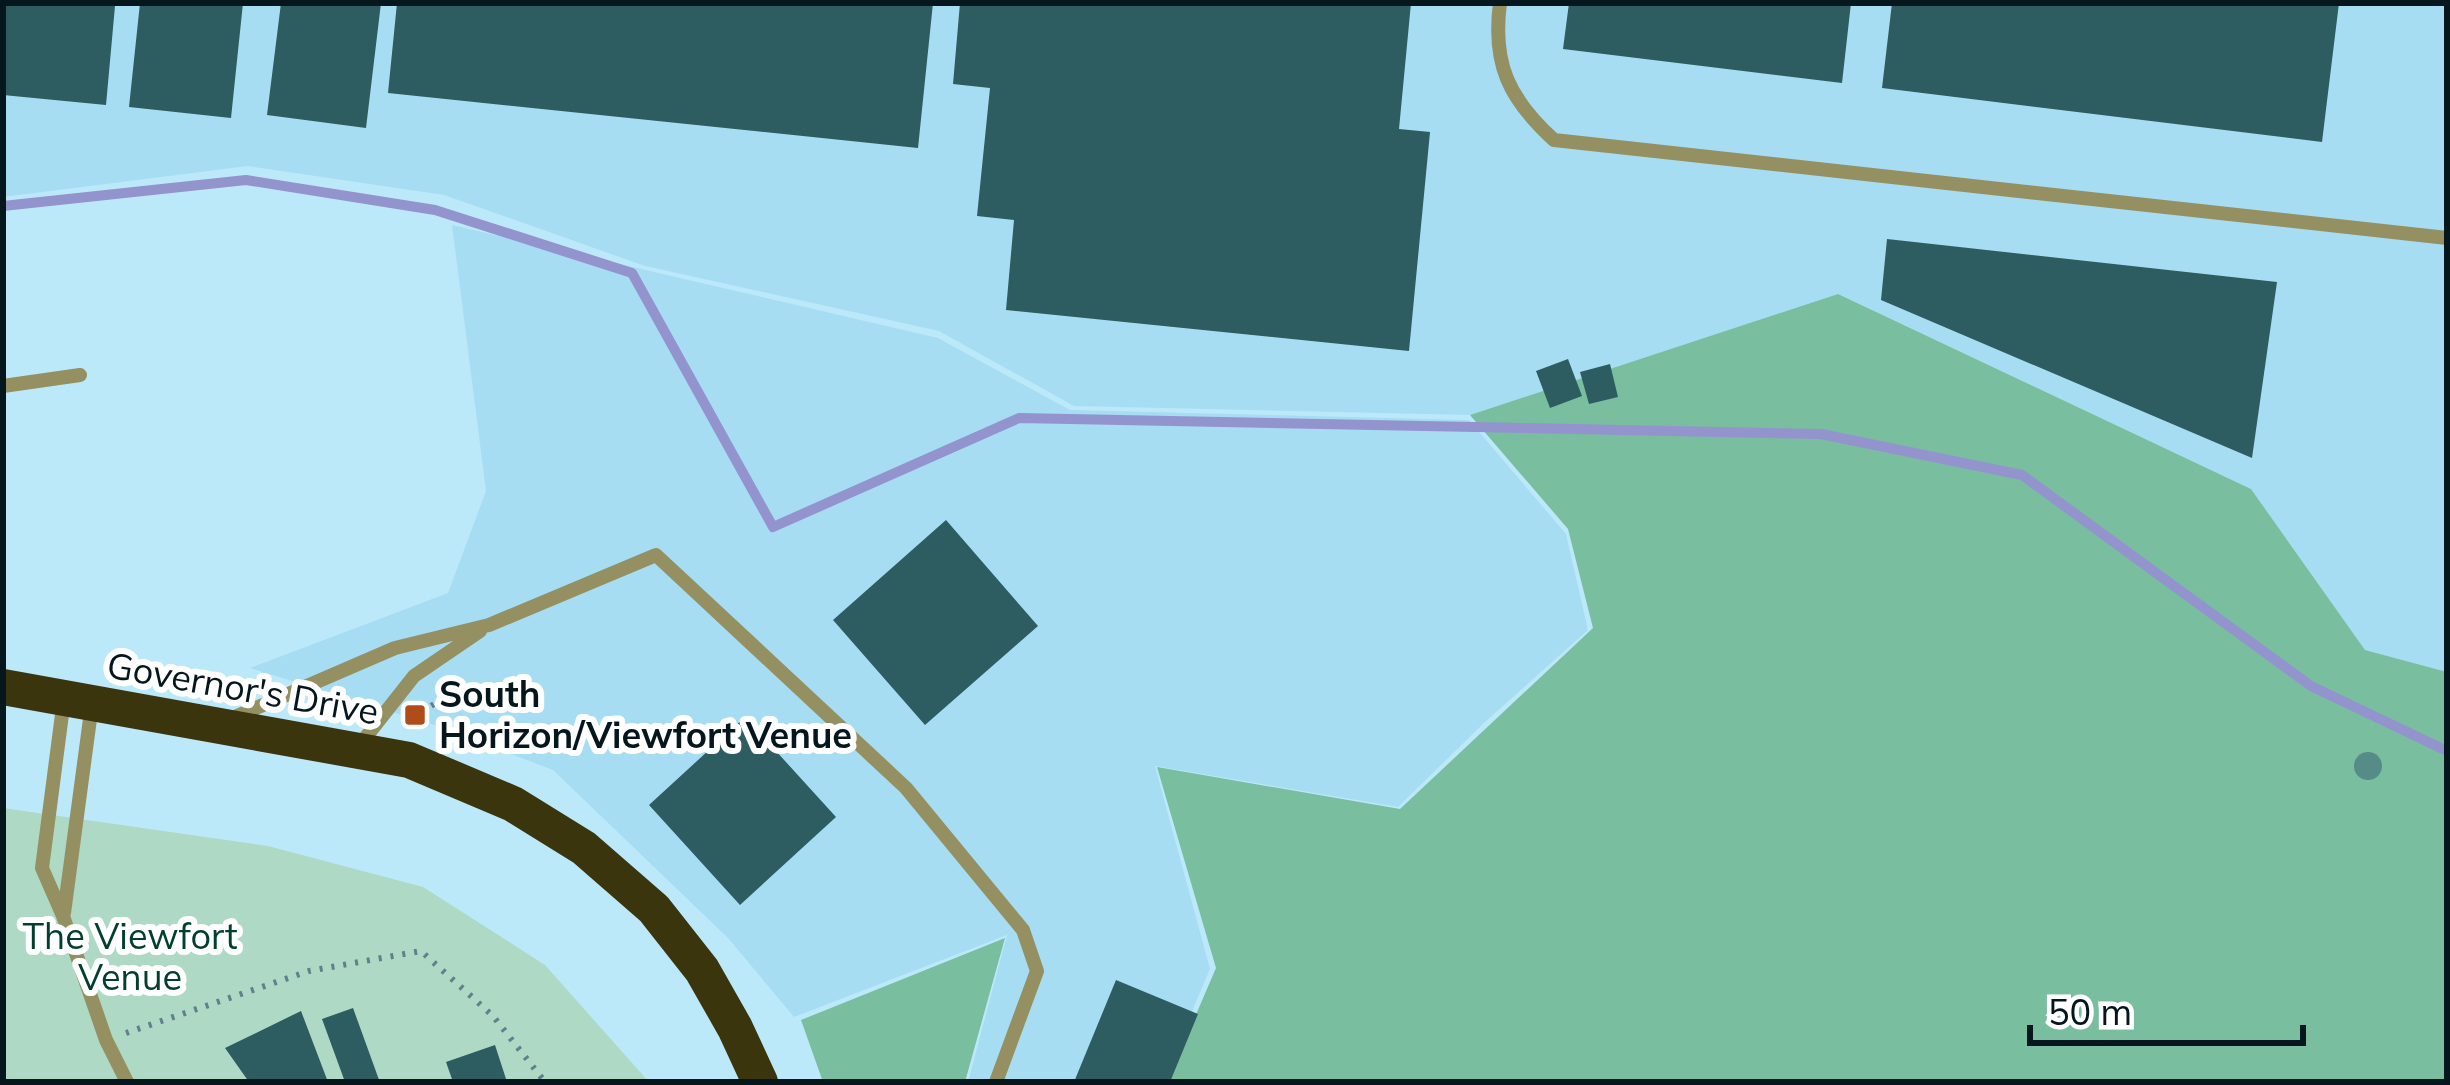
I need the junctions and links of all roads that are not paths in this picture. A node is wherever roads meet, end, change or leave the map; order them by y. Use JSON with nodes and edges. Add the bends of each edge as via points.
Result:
{"nodes":[{"id":1,"x":1500,"y":3,"type":"edge"},
{"id":2,"x":2447,"y":238,"type":"edge"},
{"id":3,"x":80,"y":375,"type":"dead end"},
{"id":4,"x":3,"y":386,"type":"edge"},
{"id":5,"x":489,"y":625,"type":"junction"},
{"id":6,"x":4,"y":690,"type":"edge"},
{"id":7,"x":78,"y":702,"type":"junction"},
{"id":8,"x":217,"y":724,"type":"junction"},
{"id":9,"x":354,"y":751,"type":"junction"},
{"id":10,"x":63,"y":916,"type":"junction"},
{"id":11,"x":127,"y":1082,"type":"edge"},
{"id":12,"x":760,"y":1082,"type":"edge"},
{"id":13,"x":996,"y":1082,"type":"edge"}],
"edges":[{"from":1,"to":2,"type":"lane","via":[[1496,40],[1510,85],[1554,140]]},
{"from":3,"to":4,"type":"lane"},
{"from":5,"to":8,"type":"lane","via":[[395,648]]},
{"from":5,"to":9,"type":"lane","via":[[414,676]]},
{"from":5,"to":13,"type":"lane","via":[[656,555],[738,627],[906,788],[1023,930],[1037,971]]},
{"from":6,"to":7,"type":"highway","name":"Governor's Drive"},
{"from":7,"to":8,"type":"highway","name":"Governor's Drive"},
{"from":7,"to":10,"type":"lane"},
{"from":7,"to":10,"type":"lane","via":[[42,868]]},
{"from":8,"to":9,"type":"highway","name":"Governor's Drive"},
{"from":9,"to":12,"type":"highway","name":"Governor's Drive","via":[[409,760],[461,781],[584,848],[654,909],[702,970]]},
{"from":10,"to":11,"type":"lane"}]}
